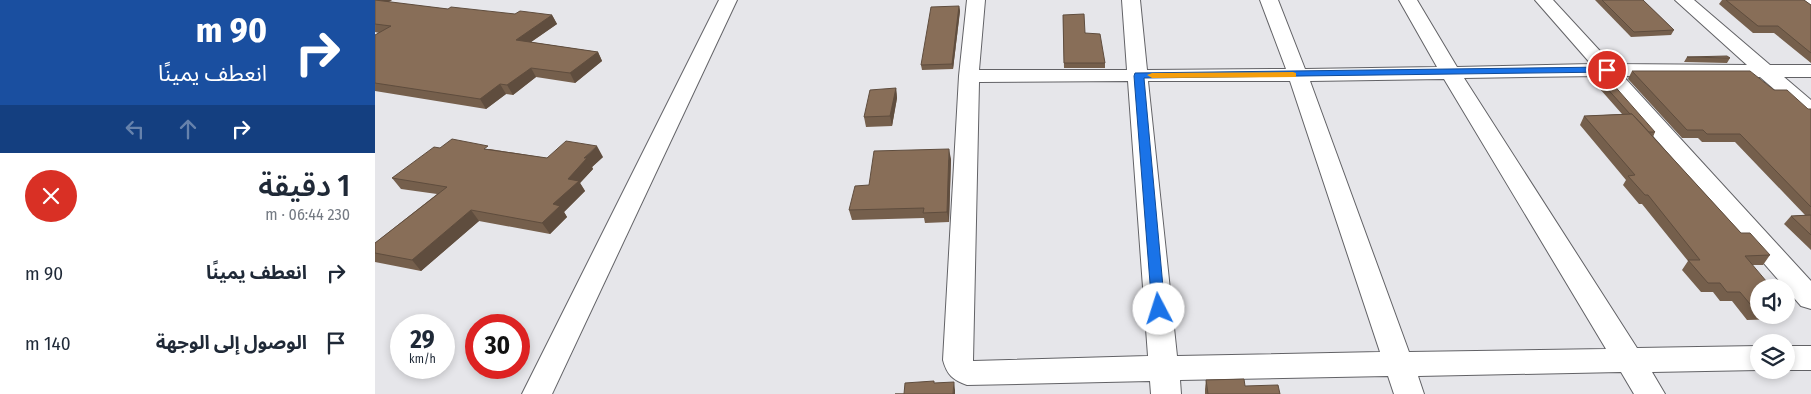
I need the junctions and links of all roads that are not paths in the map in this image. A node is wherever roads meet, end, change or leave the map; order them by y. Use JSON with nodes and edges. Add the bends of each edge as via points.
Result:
{"nodes":[{"id":1,"x":728,"y":0,"type":"edge"},
{"id":2,"x":976,"y":0,"type":"edge"},
{"id":3,"x":1131,"y":0,"type":"edge"},
{"id":4,"x":1269,"y":0,"type":"edge"},
{"id":5,"x":1408,"y":0,"type":"edge"},
{"id":6,"x":1544,"y":0,"type":"edge"},
{"id":7,"x":1684,"y":0,"type":"edge"},
{"id":8,"x":1805,"y":0,"type":"edge"},
{"id":9,"x":1811,"y":4,"type":"edge"},
{"id":10,"x":1607,"y":70,"type":"junction"},
{"id":11,"x":1766,"y":71,"type":"junction"},
{"id":12,"x":1811,"y":71,"type":"edge"},
{"id":13,"x":1450,"y":72,"type":"junction"},
{"id":14,"x":1298,"y":75,"type":"junction"},
{"id":15,"x":969,"y":76,"type":"junction"},
{"id":16,"x":1139,"y":76,"type":"junction"},
{"id":17,"x":1811,"y":111,"type":"edge"},
{"id":18,"x":1811,"y":299,"type":"edge"},
{"id":19,"x":1750,"y":358,"type":"edge"},
{"id":20,"x":1795,"y":358,"type":"edge"},
{"id":21,"x":1811,"y":358,"type":"edge"},
{"id":22,"x":1628,"y":360,"type":"junction"},
{"id":23,"x":1398,"y":364,"type":"junction"},
{"id":24,"x":1165,"y":381,"type":"edge"},
{"id":25,"x":537,"y":394,"type":"edge"},
{"id":26,"x":1409,"y":394,"type":"edge"},
{"id":27,"x":1650,"y":394,"type":"edge"}],
"edges":[{"from":1,"to":25,"type":"street"},
{"from":2,"to":15,"type":"street"},
{"from":3,"to":16,"type":"street"},
{"from":4,"to":14,"type":"street"},
{"from":5,"to":13,"type":"street"},
{"from":6,"to":10,"type":"street"},
{"from":7,"to":11,"type":"street"},
{"from":8,"to":9,"type":"street"},
{"from":10,"to":11,"type":"street"},
{"from":10,"to":13,"type":"street"},
{"from":10,"to":18,"type":"street"},
{"from":11,"to":12,"type":"street"},
{"from":11,"to":17,"type":"street"},
{"from":13,"to":14,"type":"street"},
{"from":13,"to":22,"type":"street"},
{"from":14,"to":16,"type":"street"},
{"from":14,"to":23,"type":"street"},
{"from":15,"to":16,"type":"street"},
{"from":15,"to":24,"type":"street","via":[[960,368],[967,373]]},
{"from":16,"to":24,"type":"street"},
{"from":19,"to":22,"type":"street"},
{"from":20,"to":21,"type":"street"},
{"from":22,"to":23,"type":"street"},
{"from":22,"to":27,"type":"street"},
{"from":23,"to":24,"type":"street"},
{"from":23,"to":26,"type":"street"}]}
